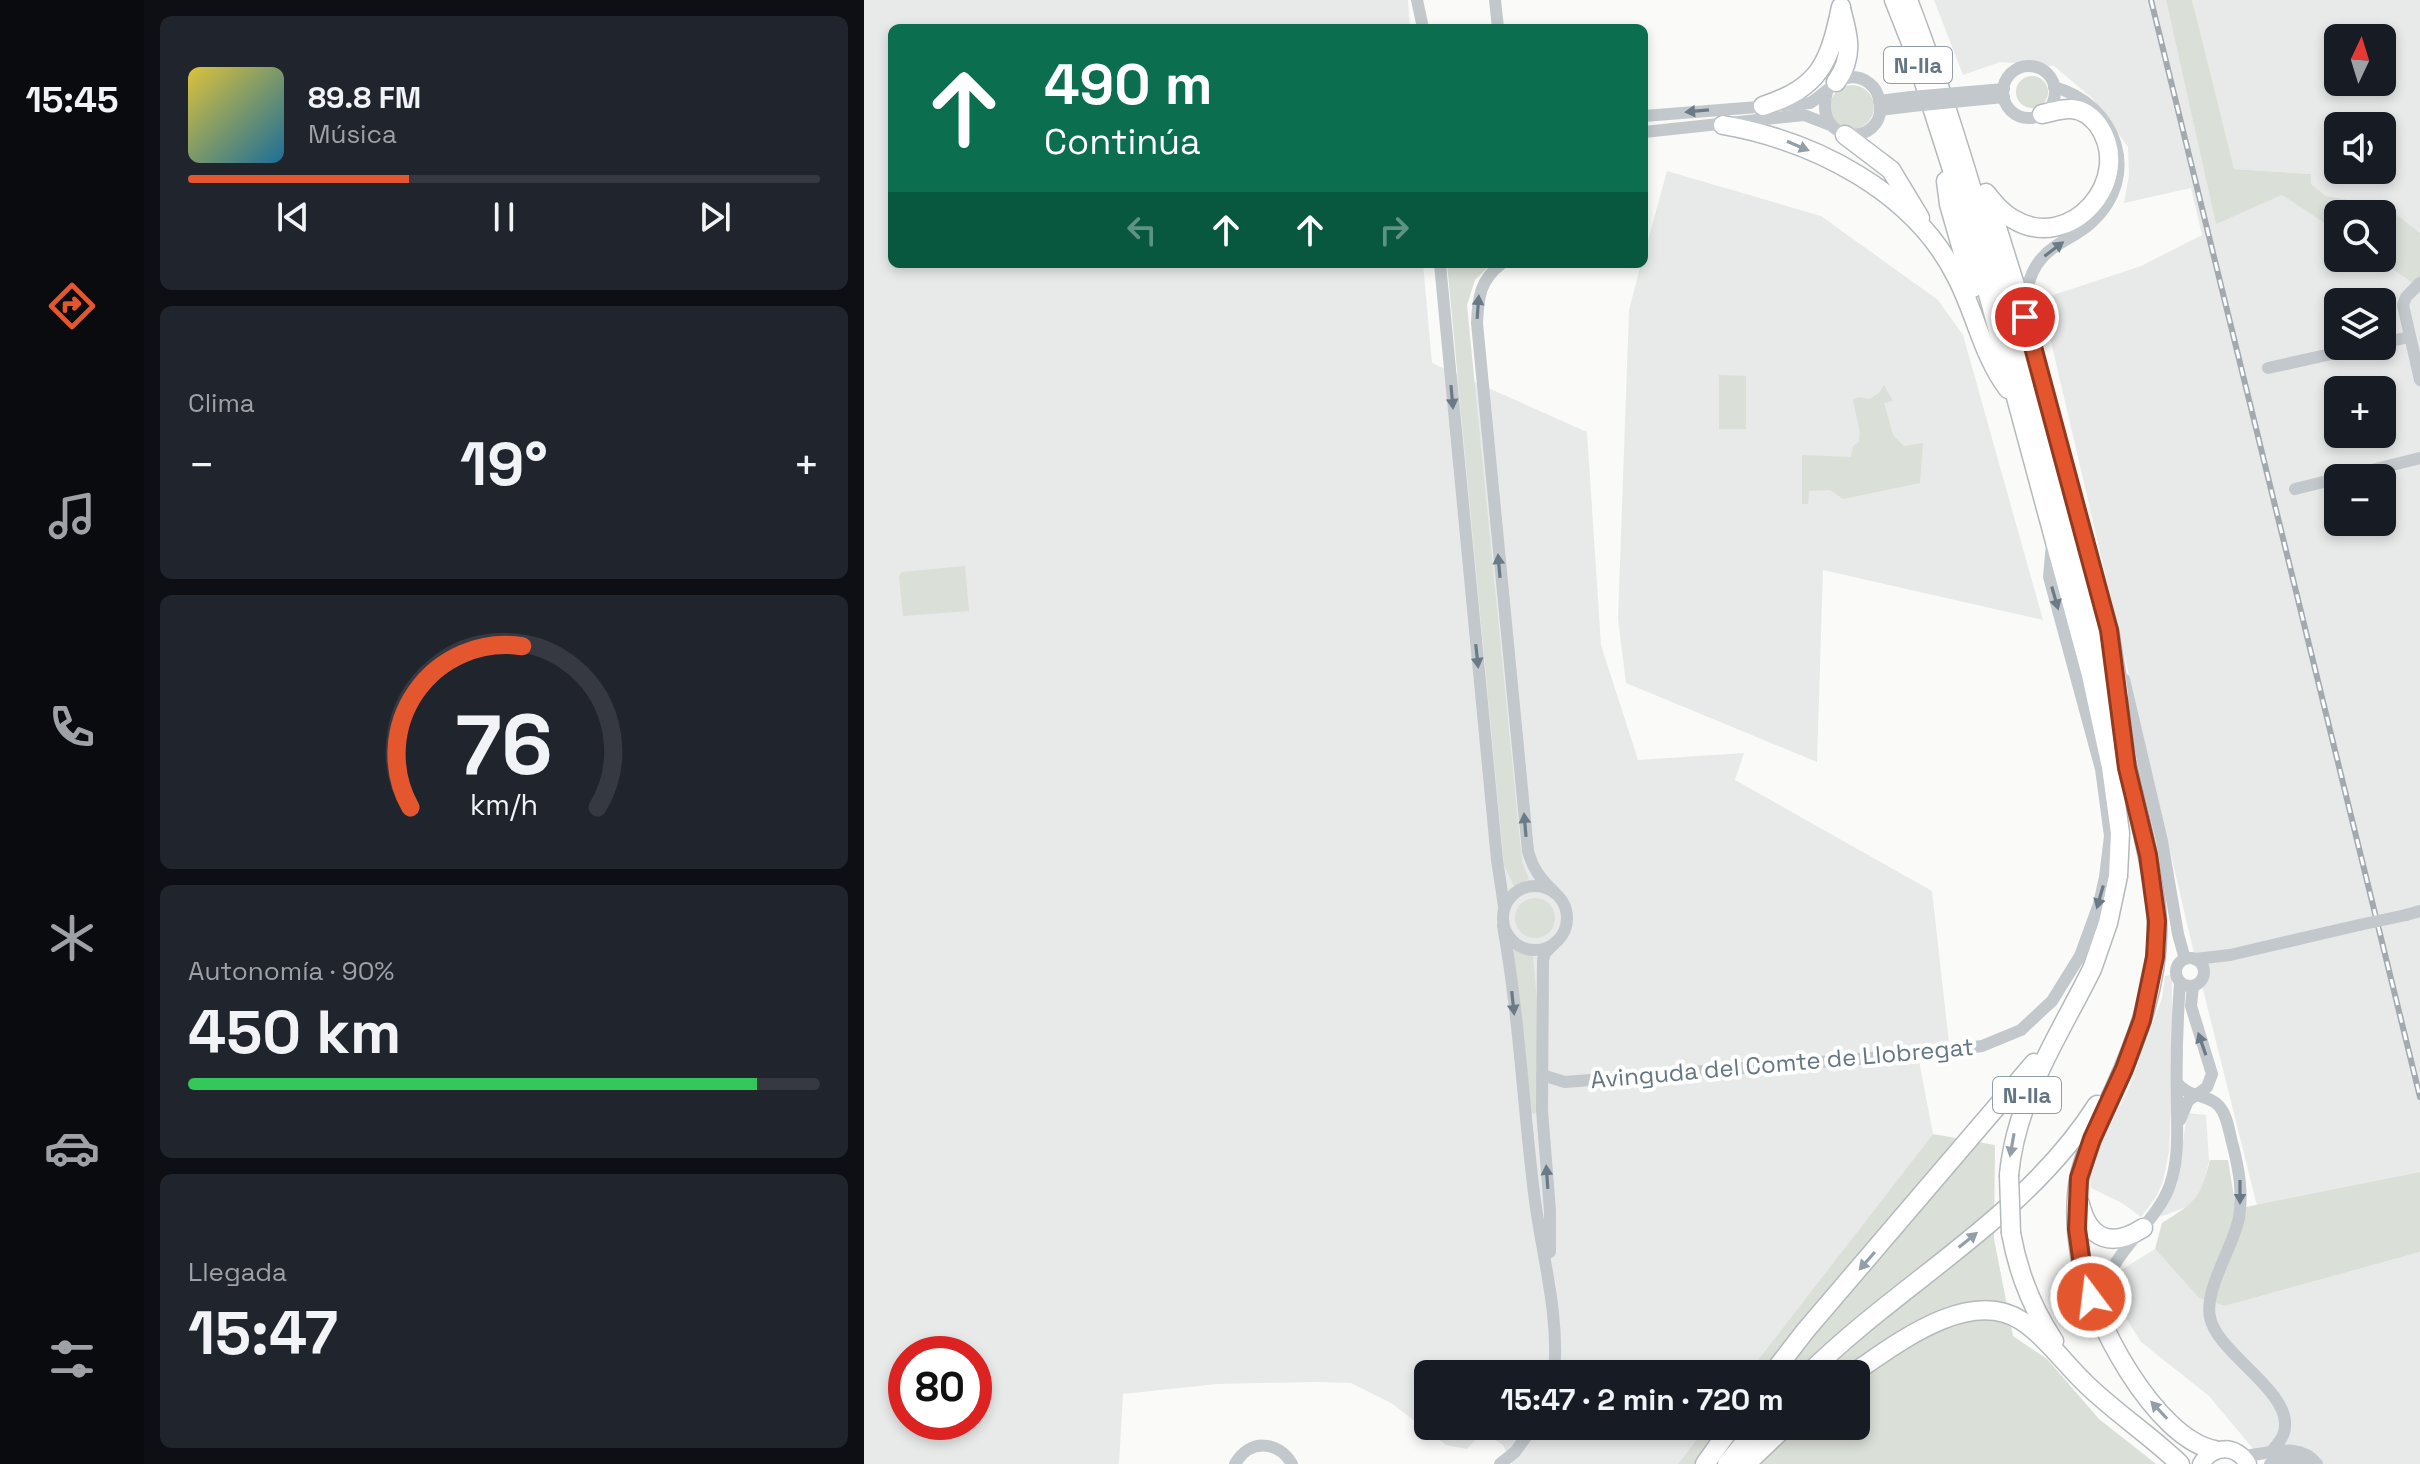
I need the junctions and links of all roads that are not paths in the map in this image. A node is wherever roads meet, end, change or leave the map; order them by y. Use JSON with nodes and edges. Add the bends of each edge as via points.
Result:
{"nodes":[{"id":1,"x":1417,"y":0,"type":"edge"},
{"id":2,"x":1495,"y":0,"type":"edge"},
{"id":3,"x":1894,"y":0,"type":"edge"},
{"id":4,"x":1908,"y":0,"type":"edge"},
{"id":5,"x":1840,"y":4,"type":"edge"},
{"id":6,"x":1422,"y":24,"type":"edge"},
{"id":7,"x":1498,"y":24,"type":"edge"},
{"id":8,"x":1831,"y":87,"type":"junction"},
{"id":9,"x":2054,"y":87,"type":"junction"},
{"id":10,"x":1940,"y":88,"type":"junction"},
{"id":11,"x":2004,"y":93,"type":"junction"},
{"id":12,"x":1880,"y":105,"type":"junction"},
{"id":13,"x":1763,"y":106,"type":"junction"},
{"id":14,"x":2042,"y":114,"type":"junction"},
{"id":15,"x":1648,"y":116,"type":"edge"},
{"id":16,"x":1723,"y":125,"type":"junction"},
{"id":17,"x":1838,"y":130,"type":"junction"},
{"id":18,"x":1939,"y":131,"type":"junction"},
{"id":19,"x":1648,"y":132,"type":"edge"},
{"id":20,"x":1986,"y":193,"type":"junction"},
{"id":21,"x":1936,"y":244,"type":"junction"},
{"id":22,"x":1440,"y":268,"type":"edge"},
{"id":23,"x":1495,"y":268,"type":"edge"},
{"id":24,"x":2420,"y":283,"type":"edge"},
{"id":25,"x":2025,"y":317,"type":"junction"},
{"id":26,"x":2409,"y":337,"type":"junction"},
{"id":27,"x":2396,"y":340,"type":"edge"},
{"id":28,"x":1984,"y":344,"type":"junction"},
{"id":29,"x":2324,"y":356,"type":"edge"},
{"id":30,"x":2268,"y":368,"type":"dead end"},
{"id":31,"x":2420,"y":380,"type":"edge"},
{"id":32,"x":2015,"y":398,"type":"junction"},
{"id":33,"x":2420,"y":458,"type":"edge"},
{"id":34,"x":2295,"y":489,"type":"dead end"},
{"id":35,"x":2053,"y":537,"type":"junction"},
{"id":36,"x":2109,"y":630,"type":"junction"},
{"id":37,"x":2127,"y":768,"type":"junction"},
{"id":38,"x":1555,"y":893,"type":"junction"},
{"id":39,"x":2154,"y":901,"type":"junction"},
{"id":40,"x":1504,"y":906,"type":"junction"},
{"id":41,"x":2420,"y":911,"type":"edge"},
{"id":42,"x":1503,"y":926,"type":"junction"},
{"id":43,"x":1557,"y":941,"type":"junction"},
{"id":44,"x":2230,"y":955,"type":"junction"},
{"id":45,"x":2190,"y":959,"type":"junction"},
{"id":46,"x":2204,"y":973,"type":"junction"},
{"id":47,"x":2187,"y":984,"type":"junction"},
{"id":48,"x":2064,"y":1022,"type":"junction"},
{"id":49,"x":1542,"y":1075,"type":"junction"},
{"id":50,"x":2177,"y":1083,"type":"junction"},
{"id":51,"x":2195,"y":1096,"type":"junction"},
{"id":52,"x":2178,"y":1127,"type":"junction"},
{"id":53,"x":2077,"y":1191,"type":"junction"},
{"id":54,"x":2143,"y":1228,"type":"junction"},
{"id":55,"x":1549,"y":1283,"type":"junction"},
{"id":56,"x":2118,"y":1354,"type":"junction"},
{"id":57,"x":1555,"y":1360,"type":"edge"},
{"id":58,"x":1783,"y":1360,"type":"edge"},
{"id":59,"x":1823,"y":1360,"type":"edge"},
{"id":60,"x":1870,"y":1362,"type":"edge"},
{"id":61,"x":2092,"y":1390,"type":"junction"},
{"id":62,"x":1524,"y":1440,"type":"edge"},
{"id":63,"x":1722,"y":1440,"type":"edge"},
{"id":64,"x":1747,"y":1440,"type":"edge"},
{"id":65,"x":1771,"y":1440,"type":"edge"},
{"id":66,"x":2215,"y":1450,"type":"junction"},
{"id":67,"x":2270,"y":1458,"type":"edge"},
{"id":68,"x":2245,"y":1460,"type":"edge"},
{"id":69,"x":1292,"y":1463,"type":"edge"},
{"id":70,"x":1235,"y":1464,"type":"edge"},
{"id":71,"x":1500,"y":1464,"type":"edge"},
{"id":72,"x":1705,"y":1464,"type":"edge"},
{"id":73,"x":1727,"y":1464,"type":"edge"},
{"id":74,"x":1746,"y":1464,"type":"edge"},
{"id":75,"x":2180,"y":1464,"type":"edge"},
{"id":76,"x":2201,"y":1464,"type":"edge"},
{"id":77,"x":2308,"y":1464,"type":"edge"},
{"id":78,"x":2317,"y":1464,"type":"edge"}],
"edges":[{"from":1,"to":6,"type":"street"},
{"from":2,"to":7,"type":"street"},
{"from":3,"to":18,"type":"highway","number":"N-IIa"},
{"from":4,"to":10,"type":"highway","number":"N-IIa"},
{"from":5,"to":8,"type":"highway","via":[[1850,49],[1845,68]]},
{"from":5,"to":13,"type":"highway","via":[[1818,72],[1805,88]]},
{"from":8,"to":12,"type":"street","via":[[1843,78],[1866,80]]},
{"from":8,"to":13,"type":"street","via":[[1810,103]]},
{"from":8,"to":17,"type":"street","via":[[1824,109]]},
{"from":9,"to":11,"type":"street","via":[[2046,73],[2031,66],[2010,74]]},
{"from":9,"to":14,"type":"street","via":[[2052,105]]},
{"from":25,"to":9,"type":"street","one_way":true,"via":[[2033,271],[2056,245],[2103,211],[2118,177],[2119,158],[2104,117],[2079,97]]},
{"from":10,"to":20,"type":"highway"},
{"from":10,"to":37,"type":"highway","number":"N-IIa","via":[[2038,425]]},
{"from":11,"to":12,"type":"street","bridge":true},
{"from":11,"to":14,"type":"street","via":[[2015,114]]},
{"from":12,"to":17,"type":"street","via":[[1877,121],[1868,130],[1857,135]]},
{"from":13,"to":15,"type":"street","one_way":true},
{"from":14,"to":20,"type":"highway","via":[[2082,111],[2099,128],[2109,161],[2099,196],[2070,223],[2042,228],[2012,219]]},
{"from":16,"to":17,"type":"street","via":[[1804,115]]},
{"from":16,"to":19,"type":"street"},
{"from":16,"to":21,"type":"highway","one_way":true,"via":[[1781,138],[1855,173],[1891,199]]},
{"from":17,"to":21,"type":"highway","via":[[1891,170]]},
{"from":18,"to":28,"type":"highway","via":[[1949,204]]},
{"from":18,"to":32,"type":"highway","number":"N-IIa"},
{"from":20,"to":25,"type":"highway"},
{"from":21,"to":28,"type":"highway","via":[[1956,275]]},
{"from":22,"to":40,"type":"street","one_way":true},
{"from":38,"to":23,"type":"street","one_way":true,"via":[[1532,868],[1528,851],[1478,335],[1478,296]]},
{"from":24,"to":26,"type":"street","via":[[2403,305]]},
{"from":25,"to":36,"type":"street"},
{"from":26,"to":27,"type":"street"},
{"from":26,"to":31,"type":"street"},
{"from":28,"to":32,"type":"highway","via":[[1995,373]]},
{"from":29,"to":30,"type":"street"},
{"from":32,"to":35,"type":"highway","number":"N-IIa"},
{"from":33,"to":34,"type":"street"},
{"from":35,"to":48,"type":"highway","number":"N-IIa","via":[[2091,675],[2120,833],[2108,923],[2092,969]]},
{"from":35,"to":49,"type":"street","name":"Avinguda del Comte de Llobregat","one_way":true,"via":[[2049,577],[2101,769],[2110,836],[2099,904],[2080,956],[2052,1001],[2021,1030],[1982,1046],[1575,1081]]},
{"from":36,"to":37,"type":"highway"},
{"from":36,"to":45,"type":"street","via":[[2162,841],[2178,934]]},
{"from":37,"to":39,"type":"highway","number":"N-IIa"},
{"from":38,"to":40,"type":"street","via":[[1537,885],[1526,887]]},
{"from":38,"to":43,"type":"street","via":[[1563,901],[1567,922]]},
{"from":39,"to":53,"type":"highway","number":"N-IIa","via":[[2156,944],[2148,1001],[2086,1153]]},
{"from":59,"to":39,"type":"highway","one_way":true,"via":[[2000,1214],[2076,1137],[2104,1094],[2132,1027],[2147,966]]},
{"from":40,"to":42,"type":"street"},
{"from":41,"to":44,"type":"street","bridge":true},
{"from":42,"to":43,"type":"street","via":[[1526,949],[1548,948]]},
{"from":42,"to":55,"type":"street","one_way":true},
{"from":43,"to":49,"type":"street","via":[[1543,960]]},
{"from":44,"to":45,"type":"street"},
{"from":44,"to":46,"type":"street"},
{"from":45,"to":46,"type":"street","via":[[2202,965]]},
{"from":45,"to":47,"type":"street","via":[[2176,969]]},
{"from":46,"to":47,"type":"street","via":[[2201,982]]},
{"from":47,"to":50,"type":"street"},
{"from":51,"to":47,"type":"street","one_way":true,"via":[[2212,1074]]},
{"from":48,"to":58,"type":"highway","one_way":true,"via":[[2009,1095]]},
{"from":48,"to":61,"type":"highway","number":"N-IIa","one_way":true,"bridge":true,"via":[[2021,1111],[2011,1150],[2011,1233],[2037,1313]]},
{"from":55,"to":49,"type":"street","one_way":true},
{"from":50,"to":51,"type":"street"},
{"from":50,"to":52,"type":"street"},
{"from":51,"to":52,"type":"street","via":[[2184,1106]]},
{"from":51,"to":67,"type":"street","one_way":true,"via":[[2213,1102],[2225,1116],[2240,1181],[2238,1220],[2209,1316],[2220,1337],[2279,1404],[2285,1429]]},
{"from":52,"to":54,"type":"street","via":[[2170,1185]]},
{"from":53,"to":54,"type":"highway","via":[[2086,1221],[2101,1236],[2122,1238]]},
{"from":53,"to":56,"type":"highway","number":"N-IIa","via":[[2083,1272]]},
{"from":54,"to":56,"type":"street","via":[[2111,1269],[2103,1289]]},
{"from":55,"to":57,"type":"street"},
{"from":66,"to":56,"type":"highway","number":"N-IIa","one_way":true,"via":[[2199,1446],[2178,1430],[2150,1401]]},
{"from":60,"to":61,"type":"highway","via":[[1932,1324],[1962,1312],[1987,1310],[2008,1313],[2024,1323]]},
{"from":61,"to":75,"type":"highway","number":"N-IIa"},
{"from":62,"to":71,"type":"street"},
{"from":63,"to":72,"type":"highway"},
{"from":64,"to":73,"type":"highway"},
{"from":65,"to":74,"type":"highway"},
{"from":66,"to":68,"type":"main road","number":"N-IIa","via":[[2227,1449]]},
{"from":66,"to":76,"type":"main road"},
{"from":67,"to":68,"type":"street"},
{"from":67,"to":77,"type":"street"},
{"from":67,"to":78,"type":"street","via":[[2298,1451]]},
{"from":69,"to":70,"type":"street","via":[[1267,1445],[1247,1449]]}]}
